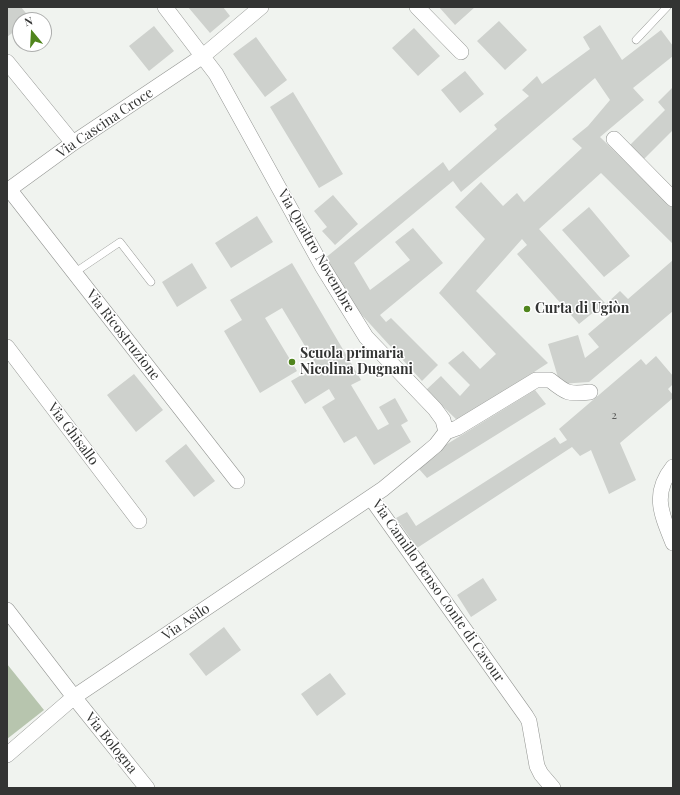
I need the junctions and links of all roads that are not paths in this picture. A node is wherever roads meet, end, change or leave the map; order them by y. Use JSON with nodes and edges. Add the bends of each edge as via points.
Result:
{"nodes":[{"id":1,"x":165,"y":7,"type":"edge"},
{"id":2,"x":261,"y":7,"type":"edge"},
{"id":3,"x":417,"y":7,"type":"edge"},
{"id":4,"x":667,"y":7,"type":"edge"},
{"id":5,"x":636,"y":40,"type":"dead end"},
{"id":6,"x":462,"y":52,"type":"dead end"},
{"id":7,"x":203,"y":56,"type":"junction"},
{"id":8,"x":7,"y":62,"type":"edge"},
{"id":9,"x":614,"y":139,"type":"dead end"},
{"id":10,"x":73,"y":144,"type":"junction"},
{"id":11,"x":8,"y":190,"type":"edge"},
{"id":12,"x":673,"y":199,"type":"edge"},
{"id":13,"x":74,"y":273,"type":"junction"},
{"id":14,"x":151,"y":282,"type":"dead end"},
{"id":15,"x":7,"y":347,"type":"edge"},
{"id":16,"x":590,"y":392,"type":"dead end"},
{"id":17,"x":446,"y":432,"type":"junction"},
{"id":18,"x":669,"y":472,"type":"edge"},
{"id":19,"x":238,"y":481,"type":"dead end"},
{"id":20,"x":371,"y":498,"type":"junction"},
{"id":21,"x":139,"y":520,"type":"dead end"},
{"id":22,"x":673,"y":544,"type":"edge"},
{"id":23,"x":7,"y":610,"type":"edge"},
{"id":24,"x":74,"y":698,"type":"junction"},
{"id":25,"x":7,"y":755,"type":"edge"},
{"id":26,"x":148,"y":788,"type":"edge"},
{"id":27,"x":553,"y":788,"type":"edge"}],
"edges":[{"from":1,"to":7,"type":"street","name":"Via Quattro Novembre"},
{"from":2,"to":7,"type":"street","name":"Via Cascina Croce"},
{"from":3,"to":6,"type":"street"},
{"from":4,"to":5,"type":"lane"},
{"from":7,"to":10,"type":"street","name":"Via Cascina Croce"},
{"from":7,"to":17,"type":"street","name":"Via Quattro Novembre","via":[[216,74],[322,266],[366,337],[434,409],[443,420]]},
{"from":8,"to":10,"type":"street"},
{"from":9,"to":12,"type":"street"},
{"from":10,"to":11,"type":"street","name":"Via Cascina Croce"},
{"from":11,"to":13,"type":"street","name":"Via Ricostruzione"},
{"from":13,"to":14,"type":"lane","via":[[120,242]]},
{"from":13,"to":19,"type":"street","name":"Via Ricostruzione"},
{"from":15,"to":21,"type":"street","name":"Via Ghisallo"},
{"from":16,"to":17,"type":"street","name":"Via Camillo Benso Conte di Cavour","via":[[565,392],[550,380],[536,380],[457,428]]},
{"from":17,"to":20,"type":"street","name":"Via Camillo Benso Conte di Cavour","via":[[436,445]]},
{"from":18,"to":22,"type":"street","via":[[661,490],[661,507]]},
{"from":20,"to":24,"type":"street","name":"Via Asilo"},
{"from":20,"to":27,"type":"street","name":"Via Camillo Benso Conte di Cavour","via":[[526,716],[537,766]]},
{"from":23,"to":24,"type":"street","name":"Via Bologna"},
{"from":24,"to":25,"type":"street","name":"Via Asilo"},
{"from":24,"to":26,"type":"street","name":"Via Bologna"}]}
